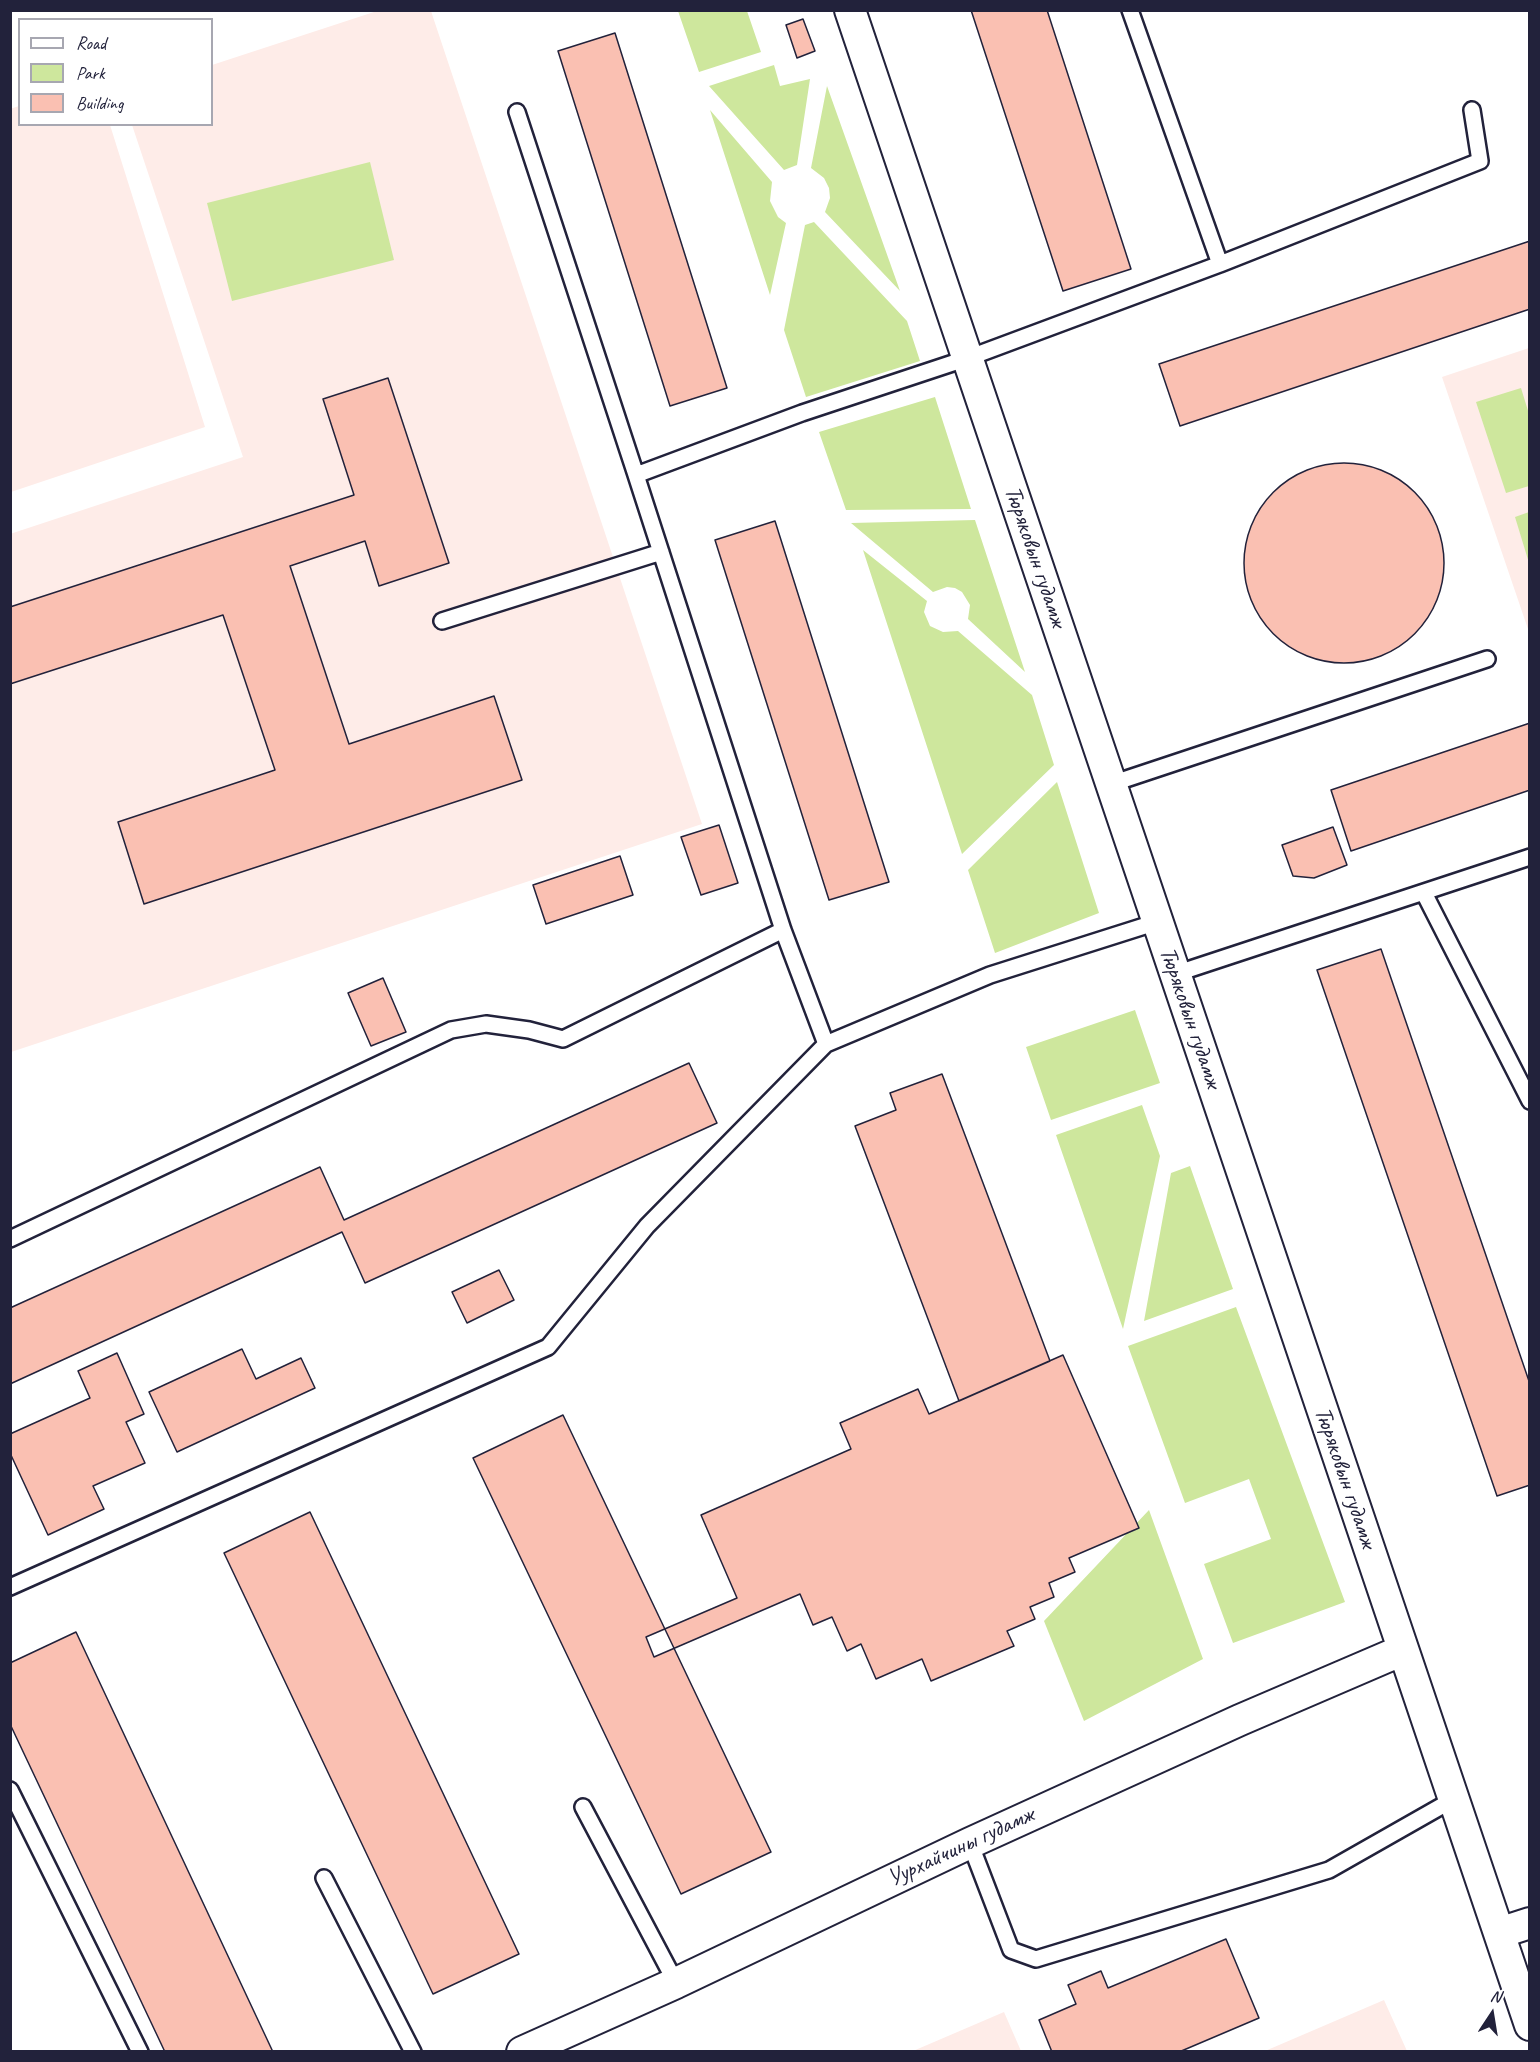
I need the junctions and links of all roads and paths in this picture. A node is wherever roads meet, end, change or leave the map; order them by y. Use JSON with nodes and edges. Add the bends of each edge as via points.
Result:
{"nodes":[{"id":1,"x":850,"y":10,"type":"edge"},
{"id":2,"x":1130,"y":10,"type":"edge"},
{"id":3,"x":1472,"y":110,"type":"dead end"},
{"id":4,"x":517,"y":112,"type":"dead end"},
{"id":5,"x":1220,"y":264,"type":"junction"},
{"id":6,"x":968,"y":358,"type":"junction"},
{"id":7,"x":636,"y":475,"type":"junction"},
{"id":8,"x":662,"y":552,"type":"junction"},
{"id":9,"x":441,"y":621,"type":"dead end"},
{"id":10,"x":1488,"y":659,"type":"dead end"},
{"id":11,"x":1111,"y":784,"type":"junction"},
{"id":12,"x":1530,"y":856,"type":"edge"},
{"id":13,"x":1424,"y":893,"type":"junction"},
{"id":14,"x":1157,"y":922,"type":"junction"},
{"id":15,"x":783,"y":930,"type":"junction"},
{"id":16,"x":1175,"y":974,"type":"junction"},
{"id":17,"x":826,"y":1044,"type":"junction"},
{"id":18,"x":1530,"y":1101,"type":"edge"},
{"id":19,"x":10,"y":1239,"type":"edge"},
{"id":20,"x":12,"y":1582,"type":"edge"},
{"id":21,"x":1403,"y":1650,"type":"junction"},
{"id":22,"x":10,"y":1791,"type":"edge"},
{"id":23,"x":1454,"y":1800,"type":"junction"},
{"id":24,"x":583,"y":1807,"type":"dead end"},
{"id":25,"x":970,"y":1843,"type":"junction"},
{"id":26,"x":324,"y":1878,"type":"dead end"},
{"id":27,"x":1530,"y":1923,"type":"edge"},
{"id":28,"x":1499,"y":1934,"type":"junction"},
{"id":29,"x":676,"y":1983,"type":"junction"},
{"id":30,"x":1530,"y":2025,"type":"edge"},
{"id":31,"x":140,"y":2052,"type":"edge"},
{"id":32,"x":413,"y":2052,"type":"edge"},
{"id":33,"x":522,"y":2052,"type":"edge"}],
"edges":[{"from":1,"to":6,"type":"street","name":"Тюряковын гудамж"},
{"from":2,"to":5,"type":"lane"},
{"from":3,"to":5,"type":"lane","via":[[1480,161]]},
{"from":4,"to":7,"type":"lane"},
{"from":5,"to":6,"type":"lane"},
{"from":6,"to":7,"type":"lane","via":[[802,413]]},
{"from":6,"to":11,"type":"street","name":"Тюряковын гудамж"},
{"from":7,"to":8,"type":"lane"},
{"from":8,"to":9,"type":"lane"},
{"from":8,"to":15,"type":"lane"},
{"from":10,"to":11,"type":"lane"},
{"from":11,"to":14,"type":"street","name":"Тюряковын гудамж"},
{"from":12,"to":13,"type":"lane"},
{"from":13,"to":16,"type":"lane"},
{"from":13,"to":18,"type":"lane"},
{"from":14,"to":16,"type":"street","name":"Тюряковын гудамж"},
{"from":14,"to":17,"type":"lane","via":[[990,975]]},
{"from":15,"to":17,"type":"lane"},
{"from":15,"to":19,"type":"lane","via":[[563,1039],[486,1024],[451,1030]]},
{"from":16,"to":21,"type":"street","name":"Тюряковын гудамж"},
{"from":17,"to":20,"type":"lane","via":[[647,1226],[548,1347]]},
{"from":21,"to":23,"type":"street","name":"Тюряковын гудамж"},
{"from":21,"to":25,"type":"street","name":"Уурхайчины гудамж"},
{"from":22,"to":31,"type":"lane"},
{"from":23,"to":25,"type":"lane","via":[[1329,1870],[1036,1959],[1011,1950]]},
{"from":23,"to":28,"type":"street","name":"Тюряковын гудамж"},
{"from":24,"to":29,"type":"lane"},
{"from":25,"to":29,"type":"street","name":"Уурхайчины гудамж"},
{"from":26,"to":32,"type":"lane"},
{"from":27,"to":28,"type":"street"},
{"from":28,"to":30,"type":"street","name":"Тюряковын гудамж"},
{"from":29,"to":33,"type":"street","name":"Уурхайчины гудамж"}]}
